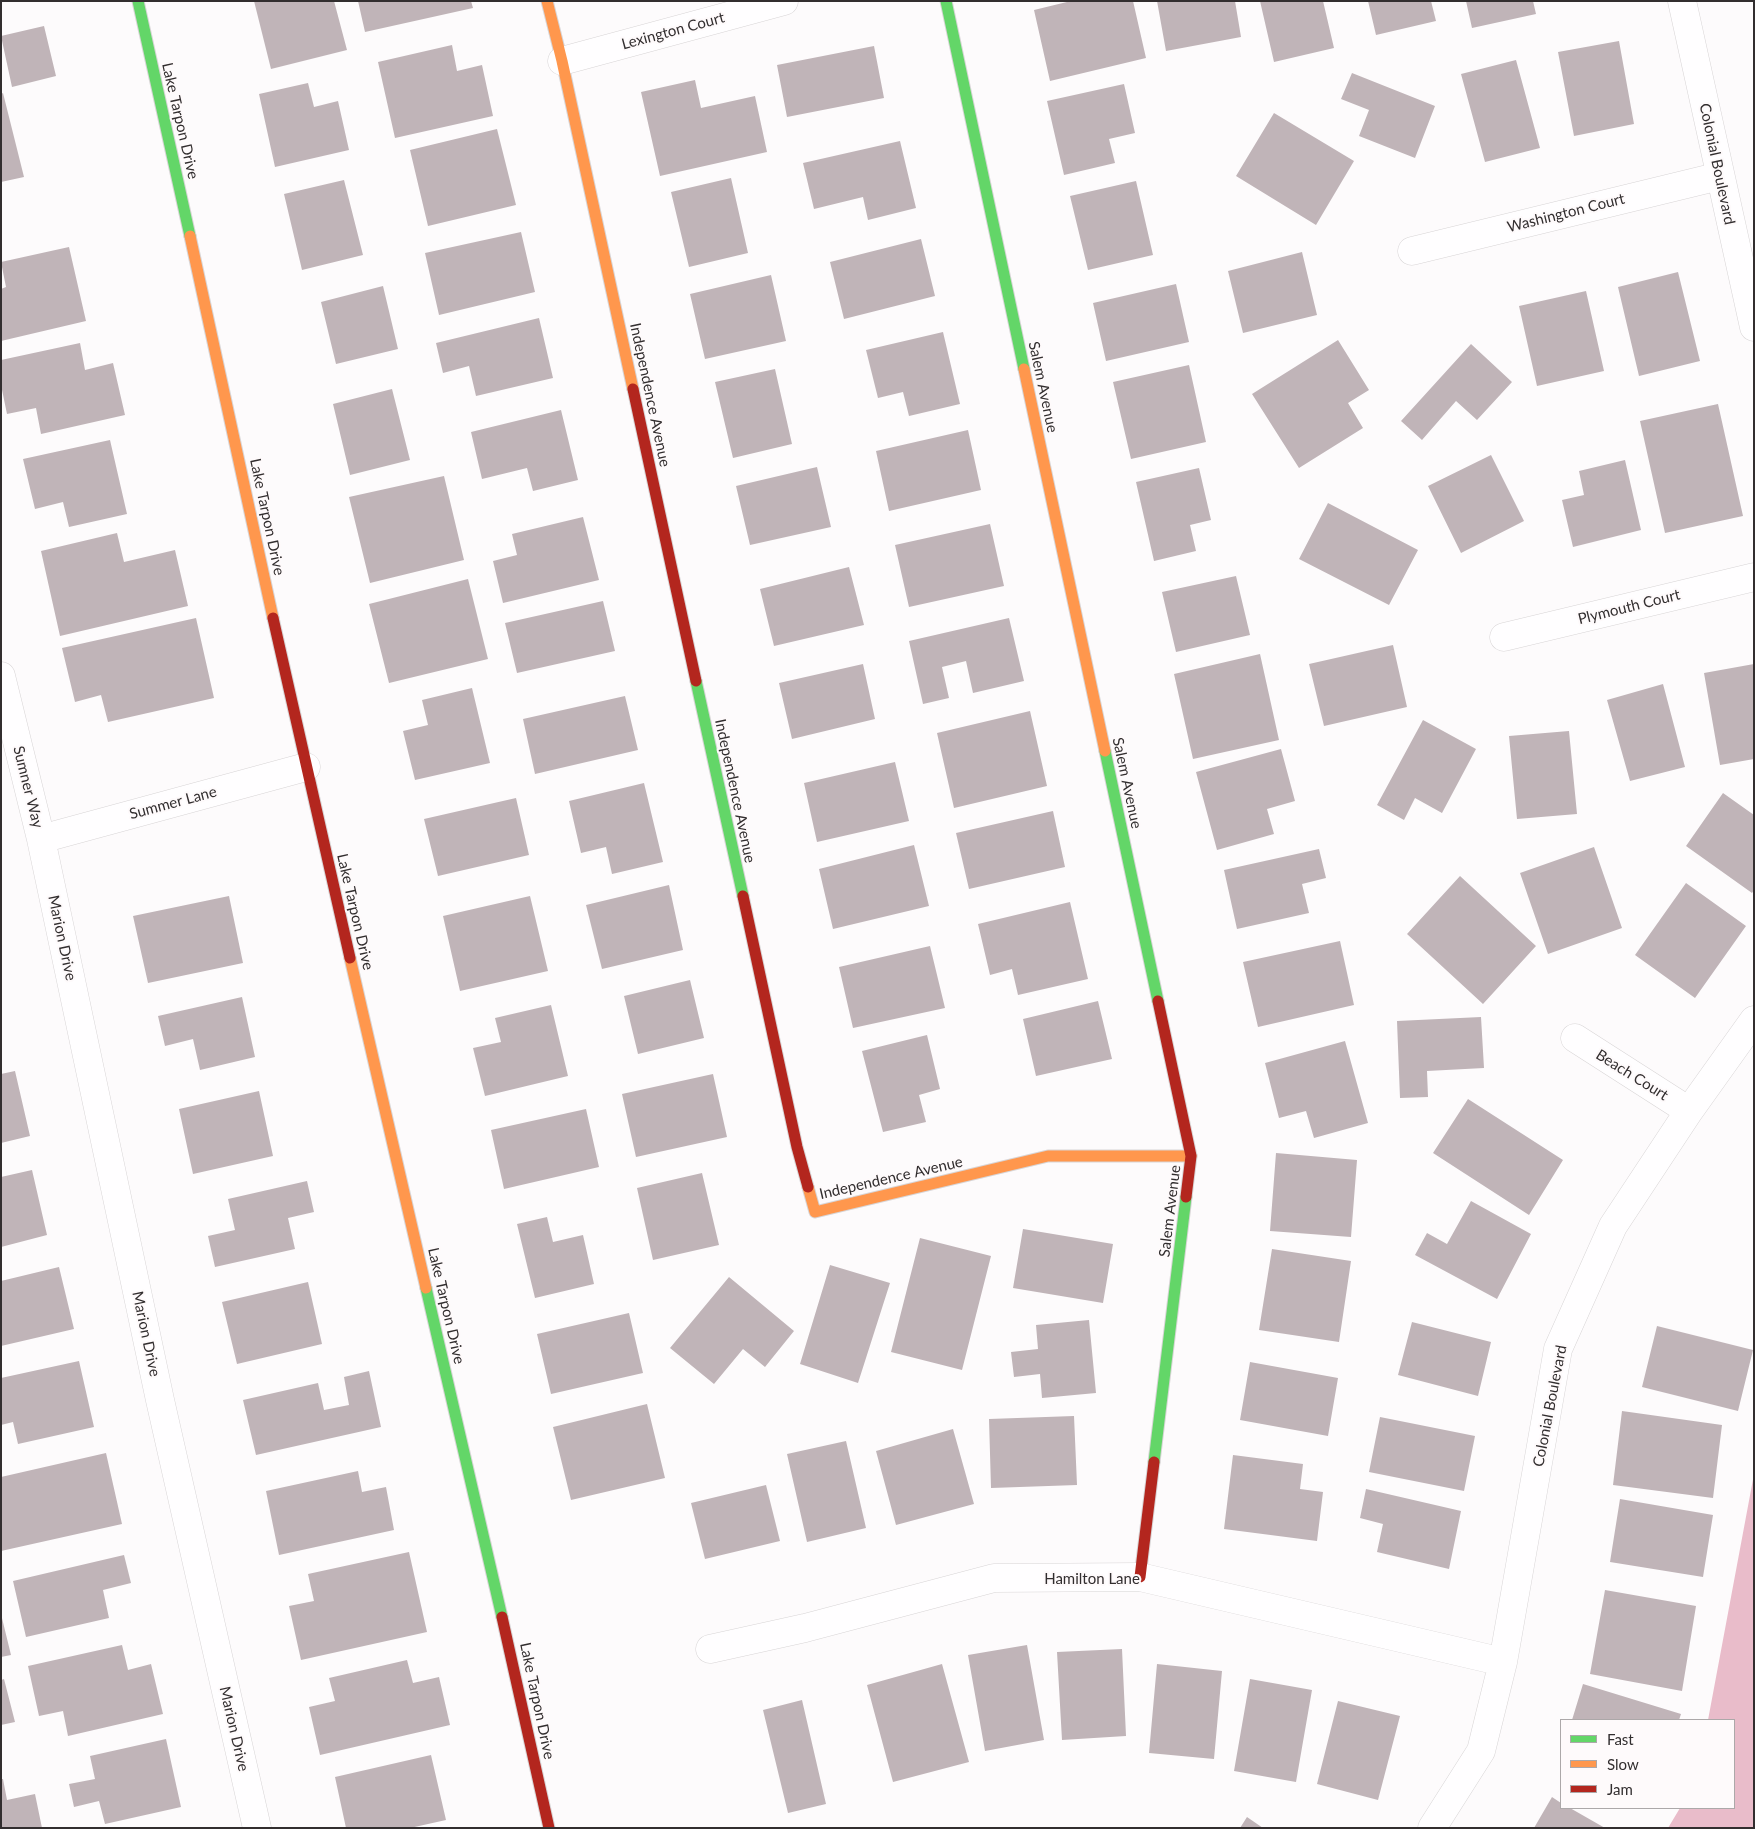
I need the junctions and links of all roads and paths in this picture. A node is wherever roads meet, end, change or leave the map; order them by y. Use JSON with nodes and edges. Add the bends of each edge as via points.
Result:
{"nodes":[{"id":1,"x":138,"y":1,"type":"edge"},
{"id":2,"x":548,"y":1,"type":"edge"},
{"id":3,"x":784,"y":1,"type":"edge"},
{"id":4,"x":946,"y":1,"type":"edge"},
{"id":5,"x":1682,"y":1,"type":"edge"},
{"id":6,"x":562,"y":61,"type":"junction"},
{"id":7,"x":1720,"y":176,"type":"junction"},
{"id":8,"x":1412,"y":251,"type":"dead end"},
{"id":9,"x":1754,"y":327,"type":"edge"},
{"id":10,"x":1754,"y":577,"type":"edge"},
{"id":11,"x":1504,"y":637,"type":"dead end"},
{"id":12,"x":1,"y":676,"type":"edge"},
{"id":13,"x":306,"y":767,"type":"junction"},
{"id":14,"x":41,"y":839,"type":"junction"},
{"id":15,"x":1754,"y":1020,"type":"edge"},
{"id":16,"x":1575,"y":1038,"type":"dead end"},
{"id":17,"x":1689,"y":1110,"type":"junction"},
{"id":18,"x":1191,"y":1156,"type":"junction"},
{"id":19,"x":1140,"y":1577,"type":"junction"},
{"id":20,"x":710,"y":1649,"type":"dead end"},
{"id":21,"x":1503,"y":1662,"type":"junction"},
{"id":22,"x":257,"y":1828,"type":"edge"},
{"id":23,"x":549,"y":1828,"type":"edge"},
{"id":24,"x":1432,"y":1828,"type":"edge"}],
"edges":[{"from":1,"to":13,"type":"street","name":"Lake Tarpon Drive"},
{"from":2,"to":6,"type":"street","name":"Independence Avenue"},
{"from":3,"to":6,"type":"street","name":"Lexington Court"},
{"from":4,"to":18,"type":"street","name":"Salem Avenue"},
{"from":5,"to":7,"type":"street","name":"Colonial Boulevard"},
{"from":6,"to":18,"type":"street","name":"Independence Avenue","via":[[797,1147],[815,1212],[1048,1156]]},
{"from":7,"to":8,"type":"street","name":"Washington Court"},
{"from":7,"to":9,"type":"street","name":"Colonial Boulevard"},
{"from":10,"to":11,"type":"street","name":"Plymouth Court"},
{"from":12,"to":14,"type":"street","name":"Sumner Way"},
{"from":13,"to":14,"type":"street","name":"Summer Lane"},
{"from":13,"to":23,"type":"street","name":"Lake Tarpon Drive"},
{"from":14,"to":22,"type":"street","name":"Marion Drive","via":[[162,1410]]},
{"from":15,"to":17,"type":"street","name":"Colonial Boulevard"},
{"from":16,"to":17,"type":"street","name":"Beach Court"},
{"from":17,"to":21,"type":"street","name":"Colonial Boulevard","via":[[1613,1226],[1558,1349]]},
{"from":18,"to":19,"type":"street","name":"Salem Avenue"},
{"from":19,"to":20,"type":"street","name":"Hamilton Lane","via":[[994,1578],[805,1628]]},
{"from":19,"to":21,"type":"street","name":"Hamilton Lane"},
{"from":21,"to":24,"type":"street","name":"Colonial Boulevard","via":[[1481,1751]]}]}
